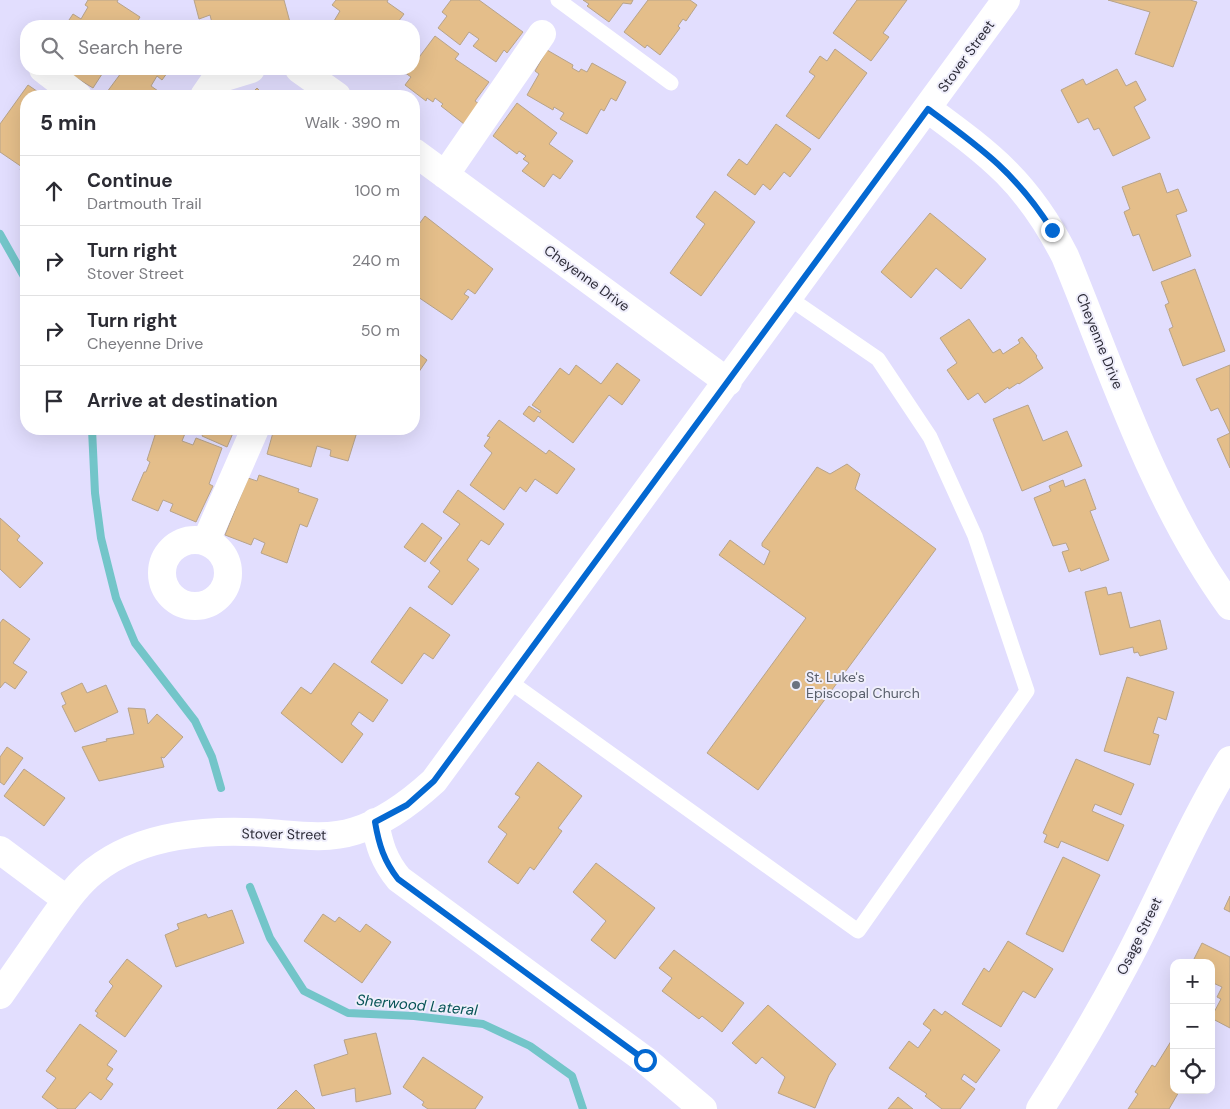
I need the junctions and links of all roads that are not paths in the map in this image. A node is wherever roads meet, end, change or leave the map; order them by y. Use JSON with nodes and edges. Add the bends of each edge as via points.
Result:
{"nodes":[{"id":1,"x":558,"y":0,"type":"edge"},
{"id":2,"x":1006,"y":0,"type":"edge"},
{"id":3,"x":542,"y":34,"type":"dead end"},
{"id":4,"x":51,"y":75,"type":"edge"},
{"id":5,"x":231,"y":75,"type":"edge"},
{"id":6,"x":307,"y":75,"type":"edge"},
{"id":7,"x":671,"y":83,"type":"dead end"},
{"id":8,"x":70,"y":90,"type":"edge"},
{"id":9,"x":208,"y":90,"type":"edge"},
{"id":10,"x":329,"y":90,"type":"edge"},
{"id":11,"x":928,"y":109,"type":"junction"},
{"id":12,"x":424,"y":166,"type":"edge"},
{"id":13,"x":789,"y":298,"type":"junction"},
{"id":14,"x":728,"y":382,"type":"junction"},
{"id":15,"x":252,"y":435,"type":"edge"},
{"id":16,"x":206,"y":541,"type":"dead end"},
{"id":17,"x":1230,"y":606,"type":"edge"},
{"id":18,"x":509,"y":681,"type":"junction"},
{"id":19,"x":1230,"y":760,"type":"edge"},
{"id":20,"x":375,"y":822,"type":"junction"},
{"id":21,"x":0,"y":850,"type":"edge"},
{"id":22,"x":68,"y":900,"type":"junction"},
{"id":23,"x":0,"y":995,"type":"edge"},
{"id":24,"x":703,"y":1109,"type":"edge"},
{"id":25,"x":1040,"y":1109,"type":"edge"}],
"edges":[{"from":1,"to":7,"type":"lane"},
{"from":2,"to":11,"type":"street","name":"Stover Street"},
{"from":3,"to":12,"type":"street","name":"Cheyenne Drive"},
{"from":4,"to":8,"type":"street"},
{"from":5,"to":9,"type":"street","via":[[215,80]]},
{"from":6,"to":10,"type":"street"},
{"from":11,"to":13,"type":"street","name":"Stover Street"},
{"from":11,"to":17,"type":"street","name":"Cheyenne Drive","via":[[989,154],[1014,178],[1052,230],[1155,478]]},
{"from":12,"to":14,"type":"street","name":"Cheyenne Drive"},
{"from":13,"to":14,"type":"street","name":"Stover Street"},
{"from":13,"to":18,"type":"lane","via":[[878,359],[930,437],[975,536],[1027,690],[858,931]]},
{"from":14,"to":18,"type":"street","name":"Stover Street"},
{"from":15,"to":16,"type":"street"},
{"from":18,"to":20,"type":"street","name":"Stover Street","via":[[434,781],[407,805]]},
{"from":19,"to":25,"type":"street","name":"Osage Street","via":[[1203,804],[1122,971]]},
{"from":20,"to":22,"type":"street","name":"Stover Street","via":[[340,835],[209,833],[166,838],[134,847],[109,861],[77,887]]},
{"from":20,"to":24,"type":"street","via":[[386,865],[398,879],[645,1060]]},
{"from":21,"to":22,"type":"street"},
{"from":22,"to":23,"type":"street","name":"Stover Street"}]}
